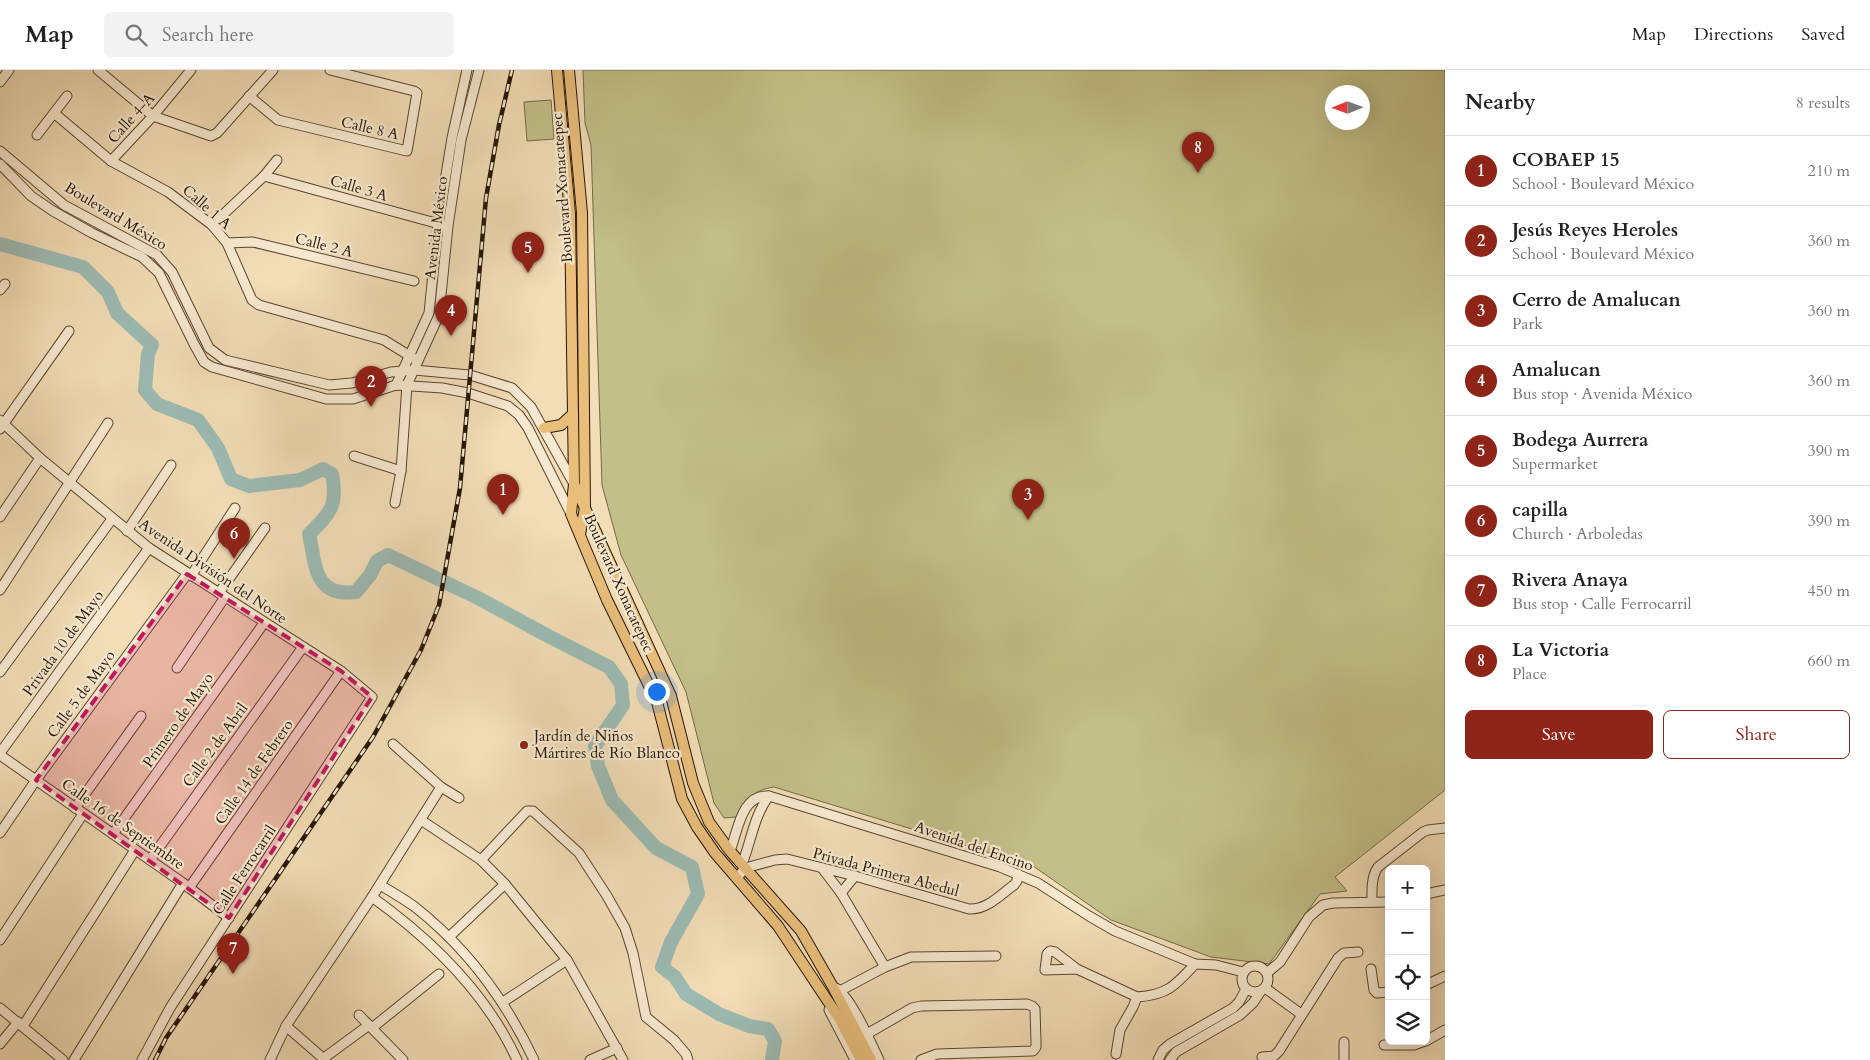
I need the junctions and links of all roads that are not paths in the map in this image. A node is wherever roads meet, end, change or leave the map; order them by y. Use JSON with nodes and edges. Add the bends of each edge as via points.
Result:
{"nodes":[{"id":1,"x":9,"y":70,"type":"edge"},
{"id":2,"x":98,"y":70,"type":"edge"},
{"id":3,"x":190,"y":70,"type":"edge"},
{"id":4,"x":273,"y":70,"type":"edge"},
{"id":5,"x":330,"y":70,"type":"edge"},
{"id":6,"x":467,"y":70,"type":"edge"},
{"id":7,"x":478,"y":70,"type":"edge"},
{"id":8,"x":557,"y":70,"type":"edge"},
{"id":9,"x":569,"y":70,"type":"edge"},
{"id":10,"x":0,"y":82,"type":"edge"},
{"id":11,"x":67,"y":96,"type":"dead end"},
{"id":12,"x":249,"y":96,"type":"junction"},
{"id":13,"x":54,"y":113,"type":"junction"},
{"id":14,"x":153,"y":116,"type":"junction"},
{"id":15,"x":37,"y":134,"type":"dead end"},
{"id":16,"x":0,"y":151,"type":"edge"},
{"id":17,"x":277,"y":160,"type":"dead end"},
{"id":18,"x":111,"y":161,"type":"junction"},
{"id":19,"x":0,"y":164,"type":"edge"},
{"id":20,"x":264,"y":176,"type":"junction"},
{"id":21,"x":438,"y":224,"type":"junction"},
{"id":22,"x":212,"y":225,"type":"junction"},
{"id":23,"x":448,"y":226,"type":"junction"},
{"id":24,"x":227,"y":243,"type":"junction"},
{"id":25,"x":414,"y":281,"type":"dead end"},
{"id":26,"x":68,"y":331,"type":"dead end"},
{"id":27,"x":409,"y":356,"type":"junction"},
{"id":28,"x":418,"y":361,"type":"junction"},
{"id":29,"x":403,"y":370,"type":"junction"},
{"id":30,"x":414,"y":370,"type":"junction"},
{"id":31,"x":396,"y":385,"type":"junction"},
{"id":32,"x":407,"y":385,"type":"junction"},
{"id":33,"x":573,"y":414,"type":"junction"},
{"id":34,"x":108,"y":423,"type":"dead end"},
{"id":35,"x":1,"y":424,"type":"edge"},
{"id":36,"x":544,"y":428,"type":"junction"},
{"id":37,"x":354,"y":456,"type":"dead end"},
{"id":38,"x":40,"y":458,"type":"junction"},
{"id":39,"x":171,"y":465,"type":"dead end"},
{"id":40,"x":401,"y":472,"type":"junction"},
{"id":41,"x":69,"y":483,"type":"junction"},
{"id":42,"x":574,"y":484,"type":"junction"},
{"id":43,"x":395,"y":503,"type":"dead end"},
{"id":44,"x":235,"y":508,"type":"dead end"},
{"id":45,"x":585,"y":508,"type":"junction"},
{"id":46,"x":571,"y":514,"type":"junction"},
{"id":47,"x":0,"y":517,"type":"edge"},
{"id":48,"x":112,"y":519,"type":"junction"},
{"id":49,"x":265,"y":528,"type":"dead end"},
{"id":50,"x":126,"y":531,"type":"junction"},
{"id":51,"x":580,"y":534,"type":"junction"},
{"id":52,"x":149,"y":548,"type":"junction"},
{"id":53,"x":189,"y":575,"type":"junction"},
{"id":54,"x":0,"y":590,"type":"edge"},
{"id":55,"x":222,"y":595,"type":"junction"},
{"id":56,"x":264,"y":623,"type":"junction"},
{"id":57,"x":303,"y":647,"type":"junction"},
{"id":58,"x":177,"y":668,"type":"dead end"},
{"id":59,"x":341,"y":671,"type":"junction"},
{"id":60,"x":0,"y":672,"type":"edge"},
{"id":61,"x":372,"y":697,"type":"joint"},
{"id":62,"x":141,"y":716,"type":"dead end"},
{"id":63,"x":392,"y":744,"type":"dead end"},
{"id":64,"x":0,"y":754,"type":"edge"},
{"id":65,"x":36,"y":780,"type":"junction"},
{"id":66,"x":441,"y":787,"type":"junction"},
{"id":67,"x":769,"y":796,"type":"junction"},
{"id":68,"x":459,"y":798,"type":"dead end"},
{"id":69,"x":75,"y":808,"type":"junction"},
{"id":70,"x":83,"y":814,"type":"junction"},
{"id":71,"x":421,"y":820,"type":"junction"},
{"id":72,"x":1445,"y":828,"type":"edge"},
{"id":73,"x":0,"y":833,"type":"edge"},
{"id":74,"x":113,"y":834,"type":"junction"},
{"id":75,"x":135,"y":850,"type":"junction"},
{"id":76,"x":730,"y":851,"type":"junction"},
{"id":77,"x":150,"y":860,"type":"junction"},
{"id":78,"x":480,"y":860,"type":"junction"},
{"id":79,"x":744,"y":866,"type":"junction"},
{"id":80,"x":822,"y":868,"type":"junction"},
{"id":81,"x":1018,"y":874,"type":"junction"},
{"id":82,"x":855,"y":876,"type":"junction"},
{"id":83,"x":737,"y":878,"type":"junction"},
{"id":84,"x":504,"y":884,"type":"junction"},
{"id":85,"x":186,"y":885,"type":"junction"},
{"id":86,"x":380,"y":885,"type":"junction"},
{"id":87,"x":1445,"y":890,"type":"edge"},
{"id":88,"x":841,"y":893,"type":"junction"},
{"id":89,"x":1430,"y":893,"type":"edge"},
{"id":90,"x":372,"y":897,"type":"junction"},
{"id":91,"x":1372,"y":902,"type":"junction"},
{"id":92,"x":1385,"y":902,"type":"edge"},
{"id":93,"x":229,"y":918,"type":"junction"},
{"id":94,"x":449,"y":937,"type":"junction"},
{"id":95,"x":0,"y":940,"type":"edge"},
{"id":96,"x":1358,"y":952,"type":"dead end"},
{"id":97,"x":996,"y":956,"type":"dead end"},
{"id":98,"x":567,"y":960,"type":"junction"},
{"id":99,"x":1195,"y":964,"type":"junction"},
{"id":100,"x":885,"y":967,"type":"junction"},
{"id":101,"x":1078,"y":968,"type":"junction"},
{"id":102,"x":1371,"y":969,"type":"dead end"},
{"id":103,"x":1243,"y":972,"type":"junction"},
{"id":104,"x":1267,"y":973,"type":"junction"},
{"id":105,"x":439,"y":974,"type":"dead end"},
{"id":106,"x":1445,"y":976,"type":"edge"},
{"id":107,"x":1430,"y":983,"type":"edge"},
{"id":108,"x":1246,"y":989,"type":"junction"},
{"id":109,"x":1263,"y":989,"type":"junction"},
{"id":110,"x":836,"y":990,"type":"junction"},
{"id":111,"x":1385,"y":992,"type":"edge"},
{"id":112,"x":824,"y":996,"type":"junction"},
{"id":113,"x":1137,"y":997,"type":"junction"},
{"id":114,"x":503,"y":1002,"type":"junction"},
{"id":115,"x":0,"y":1008,"type":"edge"},
{"id":116,"x":1301,"y":1014,"type":"junction"},
{"id":117,"x":359,"y":1015,"type":"dead end"},
{"id":118,"x":843,"y":1016,"type":"junction"},
{"id":119,"x":21,"y":1024,"type":"junction"},
{"id":120,"x":286,"y":1026,"type":"junction"},
{"id":121,"x":370,"y":1027,"type":"junction"},
{"id":122,"x":1445,"y":1030,"type":"edge"},
{"id":123,"x":866,"y":1034,"type":"junction"},
{"id":124,"x":1430,"y":1039,"type":"edge"},
{"id":125,"x":1344,"y":1042,"type":"dead end"},
{"id":126,"x":0,"y":1044,"type":"edge"},
{"id":127,"x":617,"y":1048,"type":"junction"},
{"id":128,"x":1116,"y":1054,"type":"dead end"},
{"id":129,"x":1262,"y":1056,"type":"dead end"},
{"id":130,"x":325,"y":1059,"type":"edge"},
{"id":131,"x":63,"y":1060,"type":"edge"},
{"id":132,"x":74,"y":1060,"type":"edge"},
{"id":133,"x":142,"y":1060,"type":"edge"},
{"id":134,"x":270,"y":1060,"type":"edge"},
{"id":135,"x":403,"y":1060,"type":"edge"},
{"id":136,"x":517,"y":1060,"type":"edge"},
{"id":137,"x":534,"y":1060,"type":"edge"},
{"id":138,"x":590,"y":1060,"type":"edge"},
{"id":139,"x":623,"y":1060,"type":"edge"},
{"id":140,"x":688,"y":1060,"type":"edge"},
{"id":141,"x":855,"y":1060,"type":"edge"},
{"id":142,"x":861,"y":1060,"type":"edge"},
{"id":143,"x":871,"y":1060,"type":"edge"},
{"id":144,"x":879,"y":1060,"type":"edge"},
{"id":145,"x":921,"y":1060,"type":"edge"},
{"id":146,"x":1158,"y":1060,"type":"edge"},
{"id":147,"x":1170,"y":1060,"type":"edge"},
{"id":148,"x":1344,"y":1060,"type":"edge"}],
"edges":[{"from":1,"to":10,"type":"street"},
{"from":2,"to":14,"type":"street"},
{"from":3,"to":14,"type":"street","name":"Calle 4-A"},
{"from":4,"to":12,"type":"street"},
{"from":5,"to":12,"type":"street","name":"Calle 8 A","via":[[417,94],[406,151],[278,120]]},
{"from":6,"to":21,"type":"street","name":"Avenida México"},
{"from":7,"to":23,"type":"street","name":"Avenida México","via":[[461,140]]},
{"from":8,"to":33,"type":"main road","name":"Boulevard Xonacatepec","via":[[570,214]]},
{"from":9,"to":45,"type":"main road","name":"Boulevard Xonacatepec","via":[[582,213]]},
{"from":11,"to":13,"type":"street"},
{"from":12,"to":14,"type":"street","via":[[211,136]]},
{"from":13,"to":15,"type":"street"},
{"from":13,"to":18,"type":"street","name":"Calle 1 A"},
{"from":14,"to":18,"type":"street","name":"Calle 4-A"},
{"from":16,"to":29,"type":"street","name":"Boulevard México","via":[[64,205],[157,255],[172,272],[209,348],[225,360],[329,385],[352,383]]},
{"from":17,"to":20,"type":"street"},
{"from":18,"to":22,"type":"street","name":"Calle 1 A","via":[[168,192]]},
{"from":19,"to":31,"type":"street","name":"Boulevard México","via":[[32,196],[53,211],[142,257],[159,273],[204,362],[212,367],[333,399],[353,399]]},
{"from":20,"to":21,"type":"street","name":"Calle 3 A"},
{"from":20,"to":22,"type":"street"},
{"from":21,"to":23,"type":"street","name":"Calle 3 A"},
{"from":21,"to":27,"type":"street","name":"Avenida México","via":[[429,313]]},
{"from":22,"to":24,"type":"street","name":"Calle 1 A"},
{"from":23,"to":28,"type":"street","name":"Avenida México","via":[[439,315]]},
{"from":24,"to":25,"type":"street","name":"Calle 2 A","via":[[253,242]]},
{"from":24,"to":27,"type":"street","name":"Calle 1 A","via":[[252,300],[259,305],[384,340]]},
{"from":26,"to":35,"type":"street"},
{"from":27,"to":28,"type":"street","name":"Calle 1 A"},
{"from":27,"to":29,"type":"street","name":"Avenida México"},
{"from":28,"to":30,"type":"street","name":"Avenida México"},
{"from":29,"to":30,"type":"street","name":"Boulevard México"},
{"from":29,"to":31,"type":"street","name":"Avenida México"},
{"from":30,"to":32,"type":"street","name":"Avenida México"},
{"from":30,"to":36,"type":"street","name":"Boulevard México","via":[[470,375],[512,388],[531,407]]},
{"from":31,"to":32,"type":"street","name":"Boulevard México"},
{"from":32,"to":40,"type":"street"},
{"from":32,"to":46,"type":"street","name":"Boulevard México","via":[[468,393],[508,406],[528,428]]},
{"from":33,"to":36,"type":"main road","via":[[561,425]]},
{"from":33,"to":42,"type":"main road","name":"Boulevard Xonacatepec"},
{"from":34,"to":41,"type":"street"},
{"from":35,"to":38,"type":"street","name":"Avenida División del Norte"},
{"from":36,"to":42,"type":"street","name":"Boulevard México"},
{"from":37,"to":40,"type":"street"},
{"from":38,"to":41,"type":"street","name":"Avenida División del Norte"},
{"from":38,"to":47,"type":"street"},
{"from":39,"to":50,"type":"street"},
{"from":40,"to":43,"type":"street"},
{"from":41,"to":48,"type":"street","name":"Avenida División del Norte"},
{"from":41,"to":54,"type":"street"},
{"from":42,"to":45,"type":"main road","name":"Boulevard México"},
{"from":42,"to":46,"type":"main road","name":"Boulevard Xonacatepec"},
{"from":44,"to":53,"type":"street","name":"Calle 5 de Mayo"},
{"from":45,"to":51,"type":"main road"},
{"from":45,"to":76,"type":"main road","name":"Boulevard Xonacatepec","via":[[671,696],[693,783],[709,822]]},
{"from":46,"to":51,"type":"main road","name":"Boulevard Xonacatepec"},
{"from":48,"to":50,"type":"street","name":"Avenida División del Norte"},
{"from":48,"to":60,"type":"street"},
{"from":49,"to":55,"type":"street"},
{"from":50,"to":52,"type":"street","name":"Avenida División del Norte"},
{"from":51,"to":83,"type":"main road","name":"Boulevard Xonacatepec","via":[[607,600],[657,702],[682,799],[715,853]]},
{"from":52,"to":53,"type":"street","name":"Avenida División del Norte"},
{"from":52,"to":64,"type":"street","name":"Privada 10 de Mayo"},
{"from":53,"to":55,"type":"street","name":"Avenida División del Norte"},
{"from":53,"to":65,"type":"street","name":"Calle 5 de Mayo"},
{"from":55,"to":56,"type":"street","name":"Avenida División del Norte"},
{"from":55,"to":58,"type":"street"},
{"from":56,"to":57,"type":"street","name":"Avenida División del Norte"},
{"from":56,"to":74,"type":"street","name":"Primero de Mayo"},
{"from":57,"to":59,"type":"street","name":"Avenida División del Norte"},
{"from":57,"to":77,"type":"street","name":"Calle 2 de Abril"},
{"from":59,"to":61,"type":"street","name":"Avenida División del Norte"},
{"from":59,"to":85,"type":"street","name":"Calle 14 de Febrero"},
{"from":61,"to":93,"type":"street","name":"Calle Ferrocarril"},
{"from":62,"to":69,"type":"street"},
{"from":63,"to":66,"type":"street"},
{"from":64,"to":65,"type":"street","name":"Calle 16 de Septiembre"},
{"from":65,"to":69,"type":"street","name":"Calle 16 de Septiembre"},
{"from":65,"to":73,"type":"street","name":"Calle 5 de Mayo"},
{"from":66,"to":68,"type":"street"},
{"from":66,"to":71,"type":"street"},
{"from":67,"to":76,"type":"street","via":[[753,800],[741,817]]},
{"from":67,"to":79,"type":"street","via":[[758,817]]},
{"from":67,"to":81,"type":"street","name":"Avenida del Encino"},
{"from":69,"to":70,"type":"street","name":"Calle 16 de Septiembre"},
{"from":70,"to":74,"type":"street","name":"Calle 16 de Septiembre"},
{"from":70,"to":95,"type":"street"},
{"from":71,"to":78,"type":"street"},
{"from":71,"to":86,"type":"street"},
{"from":72,"to":91,"type":"street","via":[[1423,832],[1378,867],[1374,872]]},
{"from":74,"to":75,"type":"street","name":"Calle 16 de Septiembre"},
{"from":75,"to":77,"type":"street","name":"Calle 16 de Septiembre"},
{"from":75,"to":119,"type":"street"},
{"from":76,"to":79,"type":"main road","name":"Boulevard Xonacatepec"},
{"from":77,"to":85,"type":"street","name":"Calle 16 de Septiembre"},
{"from":78,"to":84,"type":"street"},
{"from":78,"to":140,"type":"street","via":[[527,811],[533,811],[579,853],[625,928],[646,1017],[674,1040]]},
{"from":79,"to":80,"type":"street","name":"Privada Primera Abedul","via":[[787,859]]},
{"from":79,"to":83,"type":"street"},
{"from":79,"to":110,"type":"main road","name":"Boulevard Xonacatepec","via":[[801,931]]},
{"from":80,"to":82,"type":"street","name":"Privada Primera Abedul"},
{"from":80,"to":88,"type":"street"},
{"from":81,"to":82,"type":"street","name":"Privada Primera Abedul","via":[[1014,885],[978,910]]},
{"from":81,"to":99,"type":"street","name":"Avenida del Encino","via":[[1115,930]]},
{"from":82,"to":88,"type":"street"},
{"from":83,"to":112,"type":"main road","name":"Boulevard Xonacatepec","via":[[778,926]]},
{"from":84,"to":94,"type":"street"},
{"from":84,"to":98,"type":"street"},
{"from":85,"to":93,"type":"street","name":"Calle 16 de Septiembre"},
{"from":85,"to":132,"type":"street","name":"Calle 14 de Febrero"},
{"from":86,"to":90,"type":"street"},
{"from":86,"to":94,"type":"street","via":[[415,907]]},
{"from":87,"to":89,"type":"street"},
{"from":88,"to":100,"type":"street"},
{"from":90,"to":120,"type":"street"},
{"from":90,"to":136,"type":"street","via":[[406,921],[466,980],[500,1028]]},
{"from":91,"to":92,"type":"street"},
{"from":91,"to":104,"type":"street","via":[[1333,903],[1315,910],[1280,962]]},
{"from":93,"to":133,"type":"street","name":"Calle Ferrocarril","via":[[170,1008]]},
{"from":94,"to":114,"type":"street"},
{"from":96,"to":116,"type":"street","via":[[1344,953],[1338,958]]},
{"from":97,"to":100,"type":"street","via":[[911,957]]},
{"from":98,"to":114,"type":"street"},
{"from":98,"to":127,"type":"street"},
{"from":99,"to":103,"type":"street","name":"Avenida del Encino","via":[[1216,964]]},
{"from":99,"to":113,"type":"street","via":[[1171,988],[1156,995]]},
{"from":100,"to":110,"type":"street"},
{"from":101,"to":101,"type":"street","via":[[1055,952],[1047,954],[1045,970]]},
{"from":101,"to":113,"type":"street"},
{"from":102,"to":111,"type":"street","via":[[1374,990]]},
{"from":103,"to":104,"type":"street","via":[[1258,966]]},
{"from":103,"to":108,"type":"street","via":[[1242,984]]},
{"from":104,"to":109,"type":"street"},
{"from":105,"to":121,"type":"street"},
{"from":106,"to":107,"type":"street"},
{"from":108,"to":109,"type":"street","via":[[1253,992]]},
{"from":108,"to":146,"type":"street","via":[[1233,1008],[1170,1044]]},
{"from":109,"to":116,"type":"street"},
{"from":109,"to":147,"type":"street","via":[[1248,1010],[1176,1052]]},
{"from":110,"to":118,"type":"main road","name":"Boulevard Xonacatepec"},
{"from":110,"to":123,"type":"street","name":"Boulevard Xonacatepec"},
{"from":112,"to":118,"type":"main road","name":"Boulevard Xonacatepec"},
{"from":112,"to":141,"type":"street","name":"Boulevard Xonacatepec"},
{"from":113,"to":128,"type":"street","via":[[1120,1030]]},
{"from":114,"to":137,"type":"street"},
{"from":115,"to":119,"type":"street"},
{"from":116,"to":129,"type":"street","via":[[1277,1054]]},
{"from":117,"to":121,"type":"street"},
{"from":118,"to":142,"type":"main road","name":"Boulevard Xonacatepec"},
{"from":118,"to":143,"type":"main road","name":"Boulevard Xonacatepec"},
{"from":119,"to":126,"type":"street"},
{"from":119,"to":131,"type":"street"},
{"from":120,"to":130,"type":"street"},
{"from":120,"to":134,"type":"street"},
{"from":121,"to":130,"type":"street"},
{"from":121,"to":135,"type":"street"},
{"from":122,"to":124,"type":"street"},
{"from":123,"to":144,"type":"street","name":"Boulevard Xonacatepec"},
{"from":123,"to":145,"type":"street","via":[[921,1006],[1027,1004],[1035,1009],[1036,1047],[1033,1050],[937,1054]]},
{"from":125,"to":148,"type":"street"},
{"from":127,"to":138,"type":"street"},
{"from":127,"to":139,"type":"street"}]}
